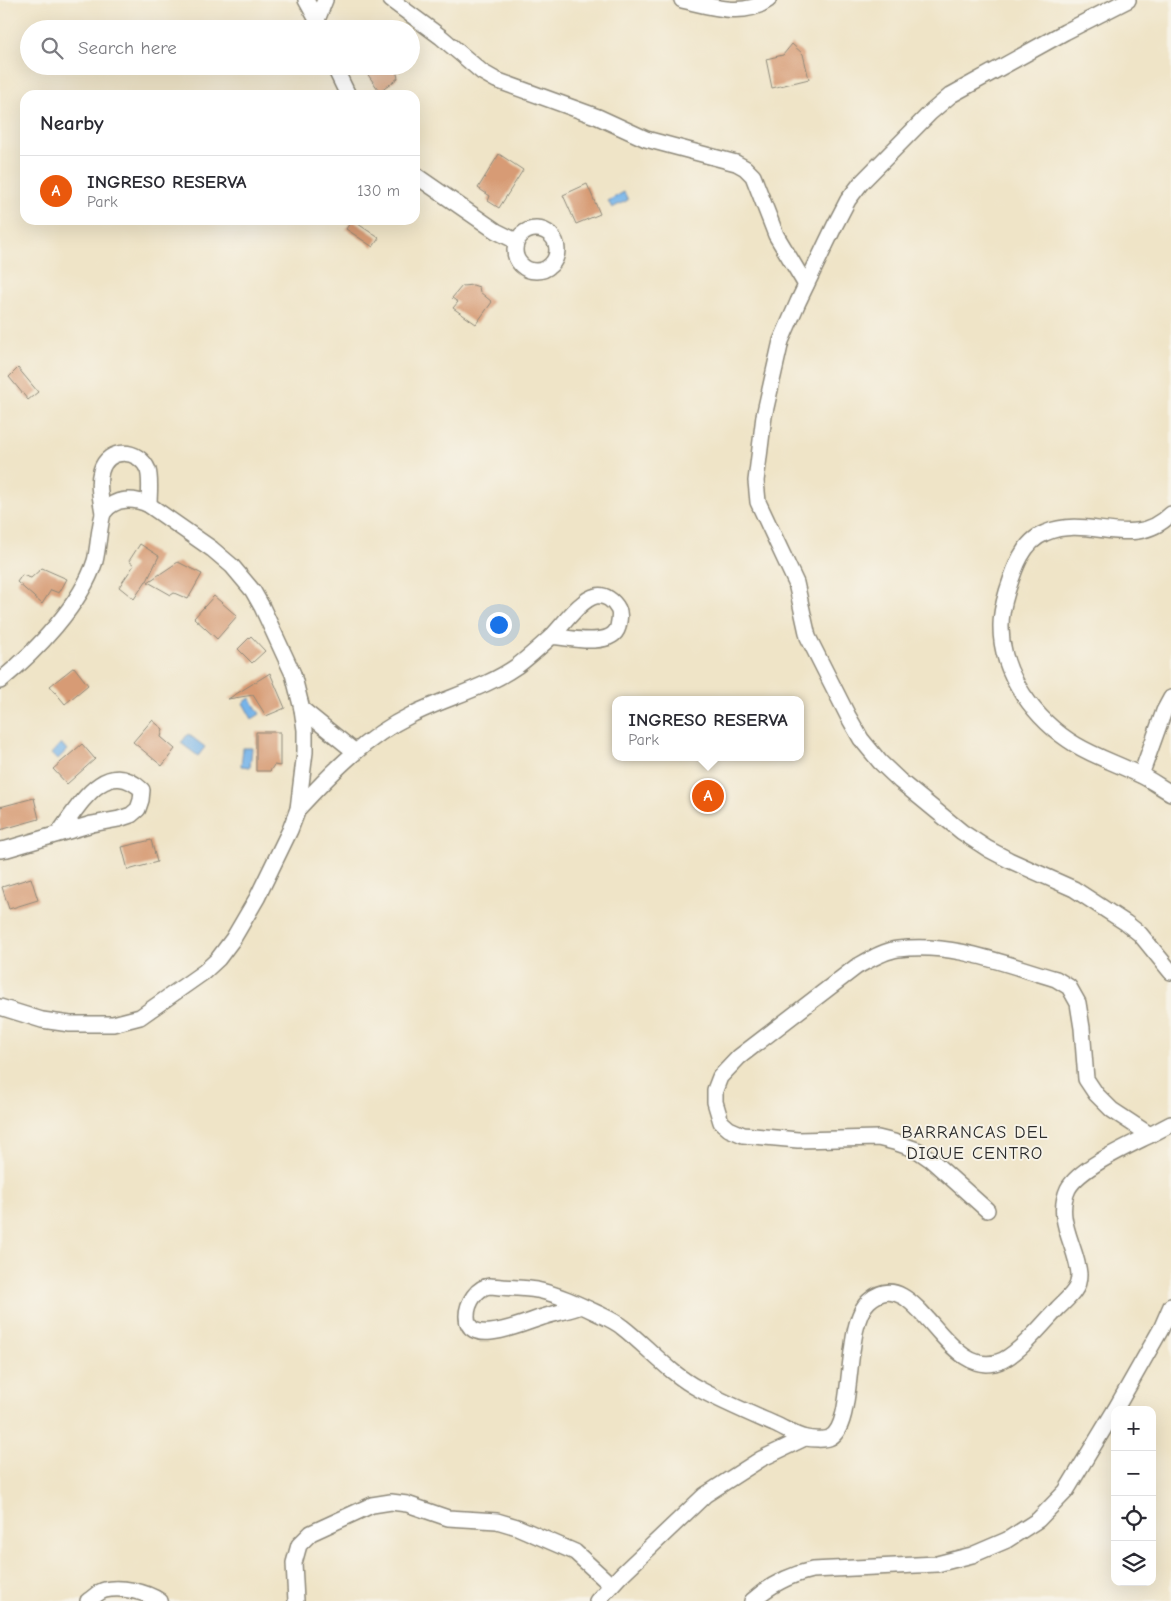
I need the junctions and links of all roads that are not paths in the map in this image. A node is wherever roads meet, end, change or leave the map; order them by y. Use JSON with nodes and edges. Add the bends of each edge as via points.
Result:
{"nodes":[{"id":1,"x":306,"y":0,"type":"edge"},
{"id":2,"x":325,"y":0,"type":"edge"},
{"id":3,"x":392,"y":0,"type":"edge"},
{"id":4,"x":682,"y":0,"type":"edge"},
{"id":5,"x":768,"y":0,"type":"edge"},
{"id":6,"x":1128,"y":0,"type":"edge"},
{"id":7,"x":317,"y":20,"type":"edge"},
{"id":8,"x":320,"y":20,"type":"edge"},
{"id":9,"x":418,"y":20,"type":"edge"},
{"id":10,"x":420,"y":21,"type":"edge"},
{"id":11,"x":338,"y":75,"type":"edge"},
{"id":12,"x":346,"y":90,"type":"edge"},
{"id":13,"x":420,"y":178,"type":"edge"},
{"id":14,"x":516,"y":241,"type":"dead end"},
{"id":15,"x":806,"y":285,"type":"junction"},
{"id":16,"x":150,"y":505,"type":"junction"},
{"id":17,"x":103,"y":513,"type":"junction"},
{"id":18,"x":1171,"y":514,"type":"edge"},
{"id":19,"x":552,"y":636,"type":"dead end"},
{"id":20,"x":0,"y":681,"type":"edge"},
{"id":21,"x":1171,"y":698,"type":"edge"},
{"id":22,"x":302,"y":709,"type":"junction"},
{"id":23,"x":354,"y":751,"type":"junction"},
{"id":24,"x":1141,"y":775,"type":"junction"},
{"id":25,"x":1171,"y":793,"type":"edge"},
{"id":26,"x":298,"y":809,"type":"junction"},
{"id":27,"x":58,"y":834,"type":"junction"},
{"id":28,"x":0,"y":850,"type":"edge"},
{"id":29,"x":1171,"y":972,"type":"edge"},
{"id":30,"x":0,"y":1007,"type":"edge"},
{"id":31,"x":1171,"y":1124,"type":"edge"},
{"id":32,"x":1150,"y":1135,"type":"junction"},
{"id":33,"x":987,"y":1210,"type":"dead end"},
{"id":34,"x":582,"y":1306,"type":"junction"},
{"id":35,"x":1171,"y":1306,"type":"edge"},
{"id":36,"x":1117,"y":1406,"type":"edge"},
{"id":37,"x":1111,"y":1417,"type":"edge"},
{"id":38,"x":805,"y":1438,"type":"junction"},
{"id":39,"x":611,"y":1585,"type":"junction"},
{"id":40,"x":88,"y":1601,"type":"edge"},
{"id":41,"x":160,"y":1601,"type":"edge"},
{"id":42,"x":296,"y":1601,"type":"edge"},
{"id":43,"x":597,"y":1601,"type":"edge"},
{"id":44,"x":752,"y":1601,"type":"edge"}],
"edges":[{"from":1,"to":7,"type":"street"},
{"from":2,"to":8,"type":"street"},
{"from":3,"to":9,"type":"street"},
{"from":4,"to":5,"type":"street","via":[[740,10]]},
{"from":6,"to":15,"type":"street","via":[[970,83],[930,113],[848,200]]},
{"from":10,"to":15,"type":"street","via":[[496,80],[598,117],[646,139],[745,168],[753,176],[776,234]]},
{"from":11,"to":12,"type":"street"},
{"from":13,"to":14,"type":"street","via":[[496,231]]},
{"from":15,"to":29,"type":"street","via":[[781,341],[764,416],[756,481],[758,502],[796,582],[808,637],[848,716],[880,762],[962,832],[1009,860],[1074,888],[1140,934]]},
{"from":16,"to":17,"type":"street","via":[[139,500],[127,500],[115,503]]},
{"from":16,"to":17,"type":"street","via":[[148,471],[143,462],[122,452],[106,460],[101,470],[99,482]]},
{"from":16,"to":22,"type":"street","via":[[212,549],[253,591],[293,674]]},
{"from":17,"to":20,"type":"street","via":[[95,560],[80,594],[44,638]]},
{"from":18,"to":24,"type":"street","via":[[1162,524],[1130,533],[1082,526],[1043,533],[1029,543],[1020,558],[1004,605],[1001,625],[1006,662],[1024,696],[1043,720],[1077,746]]},
{"from":19,"to":23,"type":"street","via":[[501,676],[411,715]]},
{"from":21,"to":24,"type":"street"},
{"from":22,"to":23,"type":"street"},
{"from":22,"to":26,"type":"street","via":[[305,752]]},
{"from":23,"to":26,"type":"street"},
{"from":24,"to":25,"type":"street"},
{"from":26,"to":30,"type":"street","via":[[257,898],[233,939],[204,972],[140,1017],[113,1024],[70,1024],[42,1020]]},
{"from":27,"to":27,"type":"street","via":[[131,815],[138,809],[142,790],[132,781],[119,777],[107,779],[92,789]]},
{"from":27,"to":28,"type":"street"},
{"from":31,"to":32,"type":"street"},
{"from":32,"to":33,"type":"street","via":[[1112,1110],[1086,1078],[1078,1003],[1069,987],[1056,979],[958,950],[897,949],[856,967],[739,1057],[720,1077],[714,1102],[721,1122],[729,1129],[743,1135],[798,1140],[878,1138],[894,1142],[917,1150],[930,1159]]},
{"from":32,"to":38,"type":"street","via":[[1109,1156],[1075,1179],[1068,1189],[1064,1222],[1079,1274],[1078,1283],[1074,1291],[1015,1351],[992,1363],[973,1361],[958,1353],[900,1294],[889,1292],[879,1295],[869,1301],[861,1312],[856,1328],[844,1417],[836,1432],[828,1438]]},
{"from":34,"to":34,"type":"street","via":[[535,1289],[489,1286],[480,1289],[472,1298],[467,1312],[468,1322],[474,1328],[494,1332]]},
{"from":34,"to":38,"type":"street","via":[[619,1324],[699,1389]]},
{"from":35,"to":36,"type":"street"},
{"from":37,"to":44,"type":"street","via":[[1066,1492],[1038,1520],[1007,1540],[972,1555],[937,1564],[797,1573],[779,1581]]},
{"from":38,"to":39,"type":"street","via":[[761,1459],[705,1495]]},
{"from":39,"to":42,"type":"street","via":[[575,1552],[516,1527],[497,1521],[448,1518],[407,1504],[390,1502],[372,1505],[311,1533],[299,1545],[294,1563]]},
{"from":39,"to":43,"type":"street"},
{"from":40,"to":41,"type":"street","via":[[104,1590],[125,1589],[151,1595]]}]}
